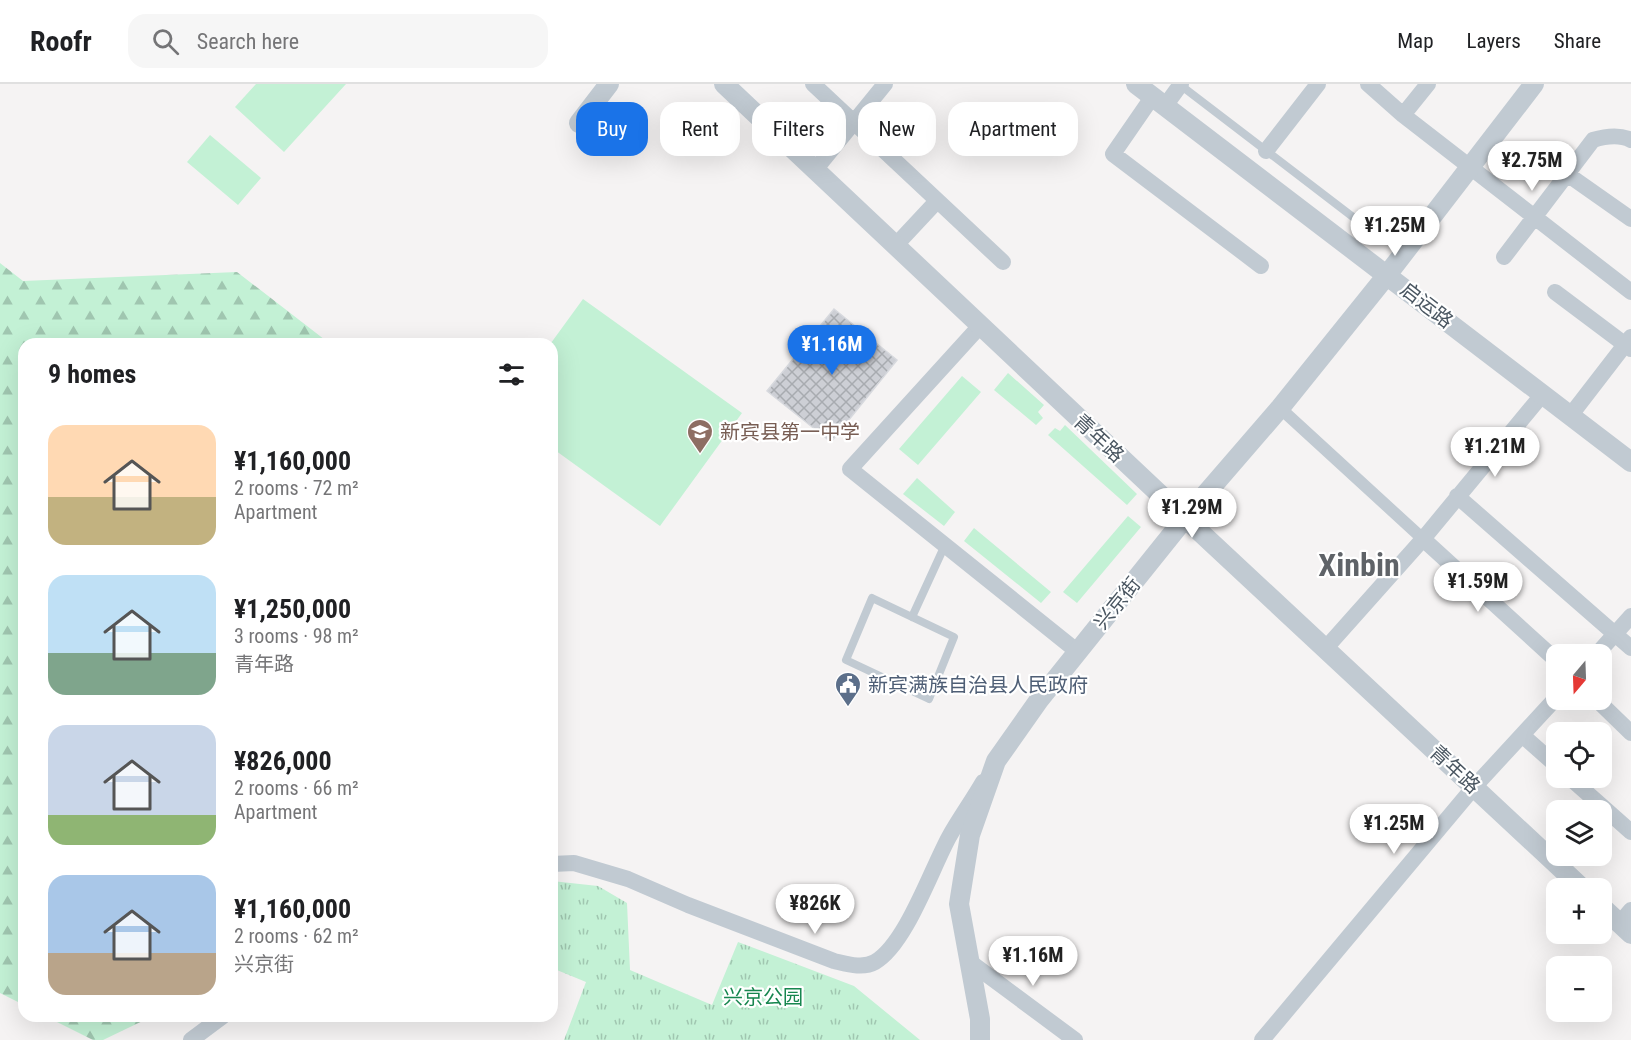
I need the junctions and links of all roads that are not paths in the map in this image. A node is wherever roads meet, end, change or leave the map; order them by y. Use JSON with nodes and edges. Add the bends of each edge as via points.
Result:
{"nodes":[{"id":1,"x":609,"y":84,"type":"edge"},
{"id":2,"x":813,"y":84,"type":"edge"},
{"id":3,"x":885,"y":84,"type":"edge"},
{"id":4,"x":1136,"y":84,"type":"edge"},
{"id":5,"x":1180,"y":84,"type":"edge"},
{"id":6,"x":1318,"y":84,"type":"edge"},
{"id":7,"x":1368,"y":84,"type":"edge"},
{"id":8,"x":1428,"y":84,"type":"edge"},
{"id":9,"x":1534,"y":84,"type":"edge"},
{"id":10,"x":733,"y":87,"type":"edge"},
{"id":11,"x":1159,"y":101,"type":"junction"},
{"id":12,"x":595,"y":102,"type":"edge"},
{"id":13,"x":1403,"y":115,"type":"junction"},
{"id":14,"x":854,"y":123,"type":"junction"},
{"id":15,"x":1631,"y":140,"type":"edge"},
{"id":16,"x":1266,"y":151,"type":"junction"},
{"id":17,"x":1470,"y":168,"type":"junction"},
{"id":18,"x":815,"y":170,"type":"junction"},
{"id":19,"x":1567,"y":174,"type":"junction"},
{"id":20,"x":937,"y":201,"type":"junction"},
{"id":21,"x":1534,"y":217,"type":"junction"},
{"id":22,"x":1631,"y":219,"type":"edge"},
{"id":23,"x":1366,"y":226,"type":"dead end"},
{"id":24,"x":895,"y":246,"type":"junction"},
{"id":25,"x":1504,"y":257,"type":"dead end"},
{"id":26,"x":1003,"y":262,"type":"dead end"},
{"id":27,"x":1261,"y":266,"type":"dead end"},
{"id":28,"x":1387,"y":275,"type":"junction"},
{"id":29,"x":1555,"y":292,"type":"dead end"},
{"id":30,"x":1631,"y":292,"type":"edge"},
{"id":31,"x":980,"y":326,"type":"junction"},
{"id":32,"x":1629,"y":343,"type":"edge"},
{"id":33,"x":1542,"y":395,"type":"junction"},
{"id":34,"x":1280,"y":408,"type":"junction"},
{"id":35,"x":1570,"y":416,"type":"junction"},
{"id":36,"x":1631,"y":462,"type":"edge"},
{"id":37,"x":1457,"y":496,"type":"junction"},
{"id":38,"x":1185,"y":518,"type":"junction"},
{"id":39,"x":1423,"y":539,"type":"junction"},
{"id":40,"x":945,"y":545,"type":"junction"},
{"id":41,"x":1631,"y":616,"type":"edge"},
{"id":42,"x":912,"y":617,"type":"junction"},
{"id":43,"x":1616,"y":634,"type":"junction"},
{"id":44,"x":1606,"y":644,"type":"edge"},
{"id":45,"x":1631,"y":648,"type":"edge"},
{"id":46,"x":1325,"y":649,"type":"junction"},
{"id":47,"x":1546,"y":651,"type":"edge"},
{"id":48,"x":1078,"y":652,"type":"junction"},
{"id":49,"x":1546,"y":709,"type":"edge"},
{"id":50,"x":1607,"y":710,"type":"edge"},
{"id":51,"x":1631,"y":733,"type":"edge"},
{"id":52,"x":1522,"y":735,"type":"junction"},
{"id":53,"x":1546,"y":756,"type":"edge"},
{"id":54,"x":996,"y":761,"type":"junction"},
{"id":55,"x":1473,"y":787,"type":"junction"},
{"id":56,"x":1581,"y":788,"type":"edge"},
{"id":57,"x":1631,"y":832,"type":"edge"},
{"id":58,"x":558,"y":863,"type":"edge"},
{"id":59,"x":1571,"y":878,"type":"edge"},
{"id":60,"x":1612,"y":913,"type":"edge"},
{"id":61,"x":1627,"y":922,"type":"edge"},
{"id":62,"x":970,"y":962,"type":"junction"},
{"id":63,"x":215,"y":1022,"type":"edge"},
{"id":64,"x":191,"y":1040,"type":"edge"},
{"id":65,"x":980,"y":1040,"type":"edge"},
{"id":66,"x":1075,"y":1040,"type":"edge"},
{"id":67,"x":1262,"y":1040,"type":"edge"}],
"edges":[{"from":1,"to":12,"type":"street"},
{"from":2,"to":14,"type":"street"},
{"from":3,"to":14,"type":"street"},
{"from":4,"to":11,"type":"street","name":"启运路"},
{"from":5,"to":11,"type":"street"},
{"from":5,"to":16,"type":"lane"},
{"from":6,"to":16,"type":"street"},
{"from":7,"to":13,"type":"street"},
{"from":8,"to":13,"type":"street"},
{"from":9,"to":17,"type":"street","name":"兴京街"},
{"from":10,"to":18,"type":"street","name":"青年路"},
{"from":11,"to":27,"type":"street","via":[[1113,154]]},
{"from":11,"to":28,"type":"street","name":"启运路"},
{"from":13,"to":17,"type":"street"},
{"from":14,"to":18,"type":"street"},
{"from":14,"to":20,"type":"street"},
{"from":15,"to":19,"type":"street","via":[[1607,135],[1593,140]]},
{"from":16,"to":23,"type":"lane"},
{"from":17,"to":21,"type":"street"},
{"from":17,"to":28,"type":"street","name":"兴京街"},
{"from":18,"to":24,"type":"street","name":"青年路"},
{"from":19,"to":21,"type":"street"},
{"from":19,"to":22,"type":"street"},
{"from":20,"to":24,"type":"street"},
{"from":20,"to":26,"type":"street"},
{"from":21,"to":25,"type":"street"},
{"from":21,"to":30,"type":"street"},
{"from":24,"to":31,"type":"street","name":"青年路"},
{"from":28,"to":33,"type":"street","name":"启运路"},
{"from":28,"to":34,"type":"street","name":"兴京街"},
{"from":29,"to":32,"type":"street"},
{"from":31,"to":38,"type":"street","name":"青年路"},
{"from":31,"to":40,"type":"street","via":[[850,469]]},
{"from":32,"to":35,"type":"street"},
{"from":33,"to":35,"type":"street","name":"启运路"},
{"from":33,"to":37,"type":"street"},
{"from":34,"to":38,"type":"street","name":"兴京街"},
{"from":34,"to":39,"type":"street"},
{"from":35,"to":36,"type":"street","name":"启运路"},
{"from":37,"to":39,"type":"street"},
{"from":37,"to":43,"type":"street"},
{"from":38,"to":46,"type":"street","name":"青年路"},
{"from":38,"to":48,"type":"street","name":"兴京街"},
{"from":39,"to":46,"type":"street"},
{"from":39,"to":47,"type":"street"},
{"from":40,"to":42,"type":"lane"},
{"from":40,"to":48,"type":"street"},
{"from":41,"to":43,"type":"street"},
{"from":42,"to":42,"type":"lane","via":[[954,637],[928,699],[846,660],[872,598]]},
{"from":43,"to":44,"type":"street"},
{"from":43,"to":45,"type":"street"},
{"from":46,"to":55,"type":"street","name":"青年路"},
{"from":48,"to":54,"type":"street","name":"兴京街"},
{"from":49,"to":52,"type":"street"},
{"from":50,"to":51,"type":"street"},
{"from":52,"to":53,"type":"street"},
{"from":52,"to":55,"type":"street"},
{"from":54,"to":58,"type":"street","via":[[949,837],[905,928],[873,964],[834,961],[628,879],[574,862]]},
{"from":54,"to":62,"type":"street","name":"兴京街","via":[[970,835],[959,904]]},
{"from":55,"to":59,"type":"street","name":"青年路"},
{"from":55,"to":67,"type":"street"},
{"from":56,"to":57,"type":"street"},
{"from":60,"to":61,"type":"street"},
{"from":62,"to":65,"type":"street","name":"兴京街"},
{"from":62,"to":66,"type":"street"},
{"from":63,"to":64,"type":"street"}]}
